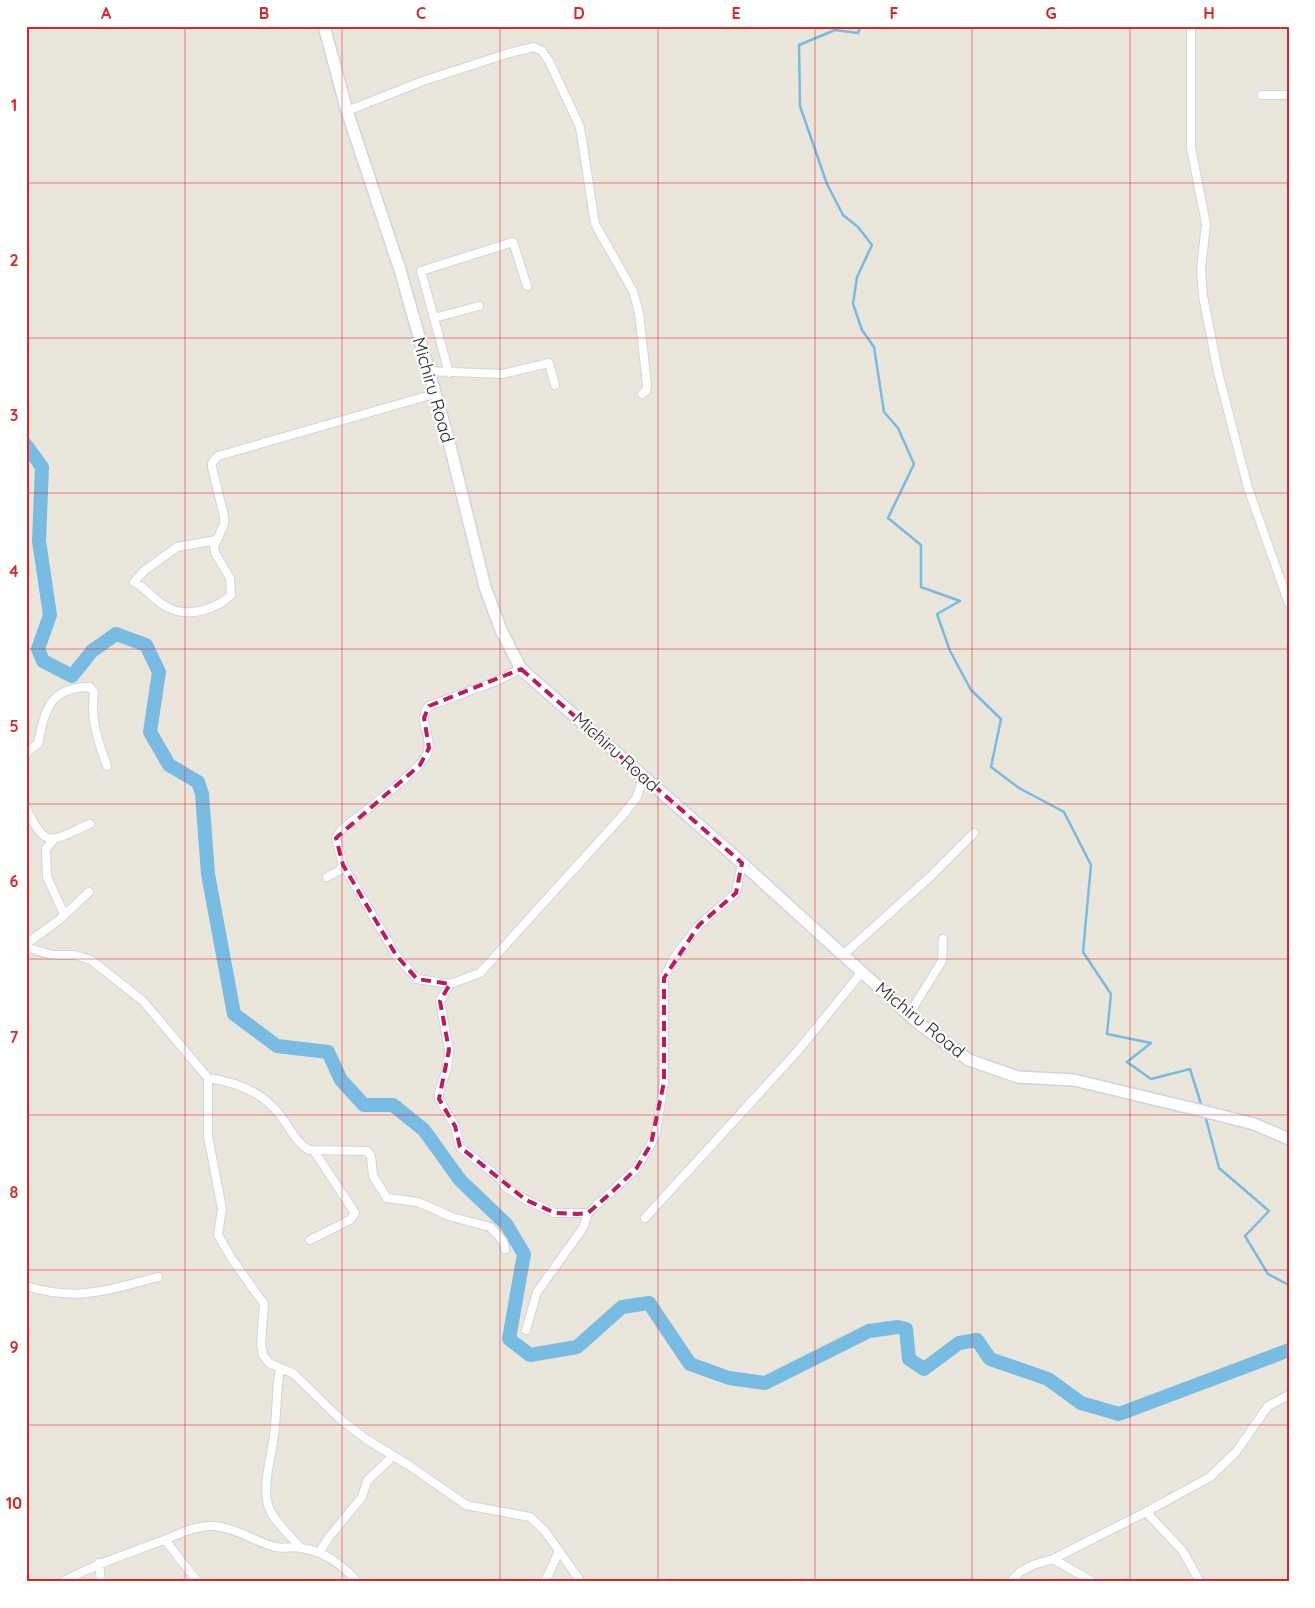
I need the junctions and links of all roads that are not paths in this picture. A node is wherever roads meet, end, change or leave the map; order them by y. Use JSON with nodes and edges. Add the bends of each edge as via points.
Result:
{"nodes":[{"id":1,"x":324,"y":26,"type":"edge"},
{"id":2,"x":1191,"y":26,"type":"edge"},
{"id":3,"x":1262,"y":95,"type":"dead end"},
{"id":4,"x":1289,"y":95,"type":"edge"},
{"id":5,"x":346,"y":111,"type":"junction"},
{"id":6,"x":527,"y":286,"type":"dead end"},
{"id":7,"x":479,"y":306,"type":"dead end"},
{"id":8,"x":434,"y":318,"type":"junction"},
{"id":9,"x":428,"y":371,"type":"junction"},
{"id":10,"x":449,"y":373,"type":"junction"},
{"id":11,"x":555,"y":385,"type":"dead end"},
{"id":12,"x":434,"y":394,"type":"junction"},
{"id":13,"x":642,"y":394,"type":"dead end"},
{"id":14,"x":216,"y":540,"type":"junction"},
{"id":15,"x":1289,"y":604,"type":"edge"},
{"id":16,"x":521,"y":668,"type":"junction"},
{"id":17,"x":26,"y":753,"type":"edge"},
{"id":18,"x":107,"y":766,"type":"dead end"},
{"id":19,"x":644,"y":777,"type":"junction"},
{"id":20,"x":26,"y":807,"type":"edge"},
{"id":21,"x":90,"y":824,"type":"dead end"},
{"id":22,"x":974,"y":832,"type":"dead end"},
{"id":23,"x":53,"y":840,"type":"junction"},
{"id":24,"x":742,"y":863,"type":"junction"},
{"id":25,"x":342,"y":866,"type":"junction"},
{"id":26,"x":327,"y":877,"type":"dead end"},
{"id":27,"x":89,"y":892,"type":"dead end"},
{"id":28,"x":64,"y":914,"type":"junction"},
{"id":29,"x":943,"y":939,"type":"dead end"},
{"id":30,"x":26,"y":946,"type":"edge"},
{"id":31,"x":843,"y":955,"type":"junction"},
{"id":32,"x":862,"y":972,"type":"junction"},
{"id":33,"x":450,"y":984,"type":"junction"},
{"id":34,"x":909,"y":1014,"type":"junction"},
{"id":35,"x":208,"y":1078,"type":"junction"},
{"id":36,"x":1289,"y":1139,"type":"edge"},
{"id":37,"x":314,"y":1151,"type":"junction"},
{"id":38,"x":588,"y":1213,"type":"junction"},
{"id":39,"x":645,"y":1218,"type":"dead end"},
{"id":40,"x":310,"y":1240,"type":"dead end"},
{"id":41,"x":504,"y":1249,"type":"dead end"},
{"id":42,"x":158,"y":1277,"type":"dead end"},
{"id":43,"x":26,"y":1286,"type":"edge"},
{"id":44,"x":526,"y":1330,"type":"dead end"},
{"id":45,"x":280,"y":1369,"type":"junction"},
{"id":46,"x":1289,"y":1396,"type":"edge"},
{"id":47,"x":393,"y":1456,"type":"junction"},
{"id":48,"x":1146,"y":1512,"type":"junction"},
{"id":49,"x":166,"y":1540,"type":"junction"},
{"id":50,"x":300,"y":1547,"type":"junction"},
{"id":51,"x":320,"y":1551,"type":"junction"},
{"id":52,"x":559,"y":1551,"type":"junction"},
{"id":53,"x":1053,"y":1559,"type":"junction"},
{"id":54,"x":99,"y":1563,"type":"junction"},
{"id":55,"x":62,"y":1582,"type":"edge"},
{"id":56,"x":101,"y":1582,"type":"edge"},
{"id":57,"x":198,"y":1582,"type":"edge"},
{"id":58,"x":358,"y":1582,"type":"edge"},
{"id":59,"x":545,"y":1582,"type":"edge"},
{"id":60,"x":581,"y":1582,"type":"edge"},
{"id":61,"x":1010,"y":1582,"type":"edge"},
{"id":62,"x":1093,"y":1582,"type":"edge"},
{"id":63,"x":1200,"y":1582,"type":"edge"}],
"edges":[{"from":1,"to":5,"type":"street","name":"Michiru Road"},
{"from":2,"to":15,"type":"street","via":[[1191,148],[1206,224],[1201,270],[1203,296],[1218,372],[1248,488]]},
{"from":3,"to":4,"type":"street"},
{"from":5,"to":9,"type":"street","name":"Michiru Road","via":[[400,270]]},
{"from":5,"to":13,"type":"street","via":[[509,52],[534,46],[542,51],[550,61],[580,127],[595,224],[633,291],[639,313],[647,385]]},
{"from":6,"to":8,"type":"street","via":[[513,242],[420,271]]},
{"from":7,"to":8,"type":"street"},
{"from":8,"to":10,"type":"street"},
{"from":9,"to":10,"type":"street"},
{"from":9,"to":12,"type":"street","name":"Michiru Road"},
{"from":10,"to":11,"type":"street","via":[[502,374],[548,363]]},
{"from":12,"to":14,"type":"street","via":[[218,456],[212,467],[224,524]]},
{"from":12,"to":16,"type":"street","name":"Michiru Road","via":[[485,588],[501,630]]},
{"from":14,"to":14,"type":"street","via":[[215,553],[232,586],[232,595],[220,604],[190,612],[180,611],[169,608],[134,582],[177,547]]},
{"from":16,"to":19,"type":"street","name":"Michiru Road"},
{"from":16,"to":25,"type":"street","via":[[425,710],[427,754],[420,765],[337,834]]},
{"from":17,"to":18,"type":"street","via":[[38,744],[42,719],[57,696],[68,689],[90,687],[94,692],[94,730]]},
{"from":19,"to":24,"type":"street","name":"Michiru Road"},
{"from":19,"to":33,"type":"street","via":[[637,797],[623,815],[480,973]]},
{"from":20,"to":23,"type":"street","via":[[40,831]]},
{"from":21,"to":23,"type":"street"},
{"from":22,"to":31,"type":"street","via":[[931,876]]},
{"from":23,"to":28,"type":"street","via":[[46,849],[47,877]]},
{"from":24,"to":31,"type":"street","name":"Michiru Road"},
{"from":24,"to":38,"type":"street","via":[[736,893],[699,925],[674,958],[664,978],[664,1082],[656,1132],[636,1169]]},
{"from":25,"to":26,"type":"street"},
{"from":25,"to":33,"type":"street","via":[[396,955],[417,979]]},
{"from":27,"to":28,"type":"street"},
{"from":28,"to":30,"type":"street"},
{"from":29,"to":34,"type":"street","via":[[942,961]]},
{"from":30,"to":35,"type":"street","via":[[52,955],[75,955],[91,960],[143,1001]]},
{"from":31,"to":32,"type":"street","name":"Michiru Road"},
{"from":32,"to":34,"type":"street","name":"Michiru Road"},
{"from":32,"to":39,"type":"street","via":[[796,1053]]},
{"from":33,"to":38,"type":"street","via":[[440,1001],[449,1050],[448,1068],[439,1099],[455,1126],[460,1148],[526,1200],[555,1213]]},
{"from":34,"to":36,"type":"street","name":"Michiru Road","via":[[979,1065],[1018,1077],[1074,1080],[1254,1124]]},
{"from":35,"to":37,"type":"street","via":[[231,1083],[263,1097],[280,1114],[304,1148]]},
{"from":35,"to":45,"type":"street","via":[[208,1136],[222,1208],[218,1235],[264,1304],[262,1350],[269,1363]]},
{"from":37,"to":40,"type":"street","via":[[355,1213],[350,1220]]},
{"from":37,"to":41,"type":"street","via":[[367,1151],[371,1156],[373,1176],[387,1198],[418,1202],[452,1217],[490,1227],[503,1241]]},
{"from":38,"to":44,"type":"street","via":[[583,1228],[537,1292]]},
{"from":42,"to":43,"type":"street","via":[[109,1290],[73,1294],[52,1294]]},
{"from":45,"to":47,"type":"street","via":[[294,1374],[340,1419]]},
{"from":45,"to":50,"type":"street","via":[[267,1498],[275,1518]]},
{"from":46,"to":48,"type":"street","via":[[1268,1406],[1236,1452],[1210,1477]]},
{"from":47,"to":51,"type":"street","via":[[367,1482],[362,1497]]},
{"from":47,"to":52,"type":"street","via":[[466,1505],[530,1517]]},
{"from":48,"to":53,"type":"street"},
{"from":48,"to":63,"type":"street","via":[[1182,1550]]},
{"from":49,"to":50,"type":"street","via":[[193,1528],[212,1526],[237,1531],[277,1548]]},
{"from":49,"to":54,"type":"street"},
{"from":49,"to":57,"type":"street"},
{"from":50,"to":51,"type":"street"},
{"from":51,"to":58,"type":"street","via":[[338,1562]]},
{"from":52,"to":59,"type":"street"},
{"from":52,"to":60,"type":"street"},
{"from":53,"to":61,"type":"street","via":[[1033,1565]]},
{"from":53,"to":62,"type":"street"},
{"from":54,"to":55,"type":"street"},
{"from":54,"to":56,"type":"street"}]}
